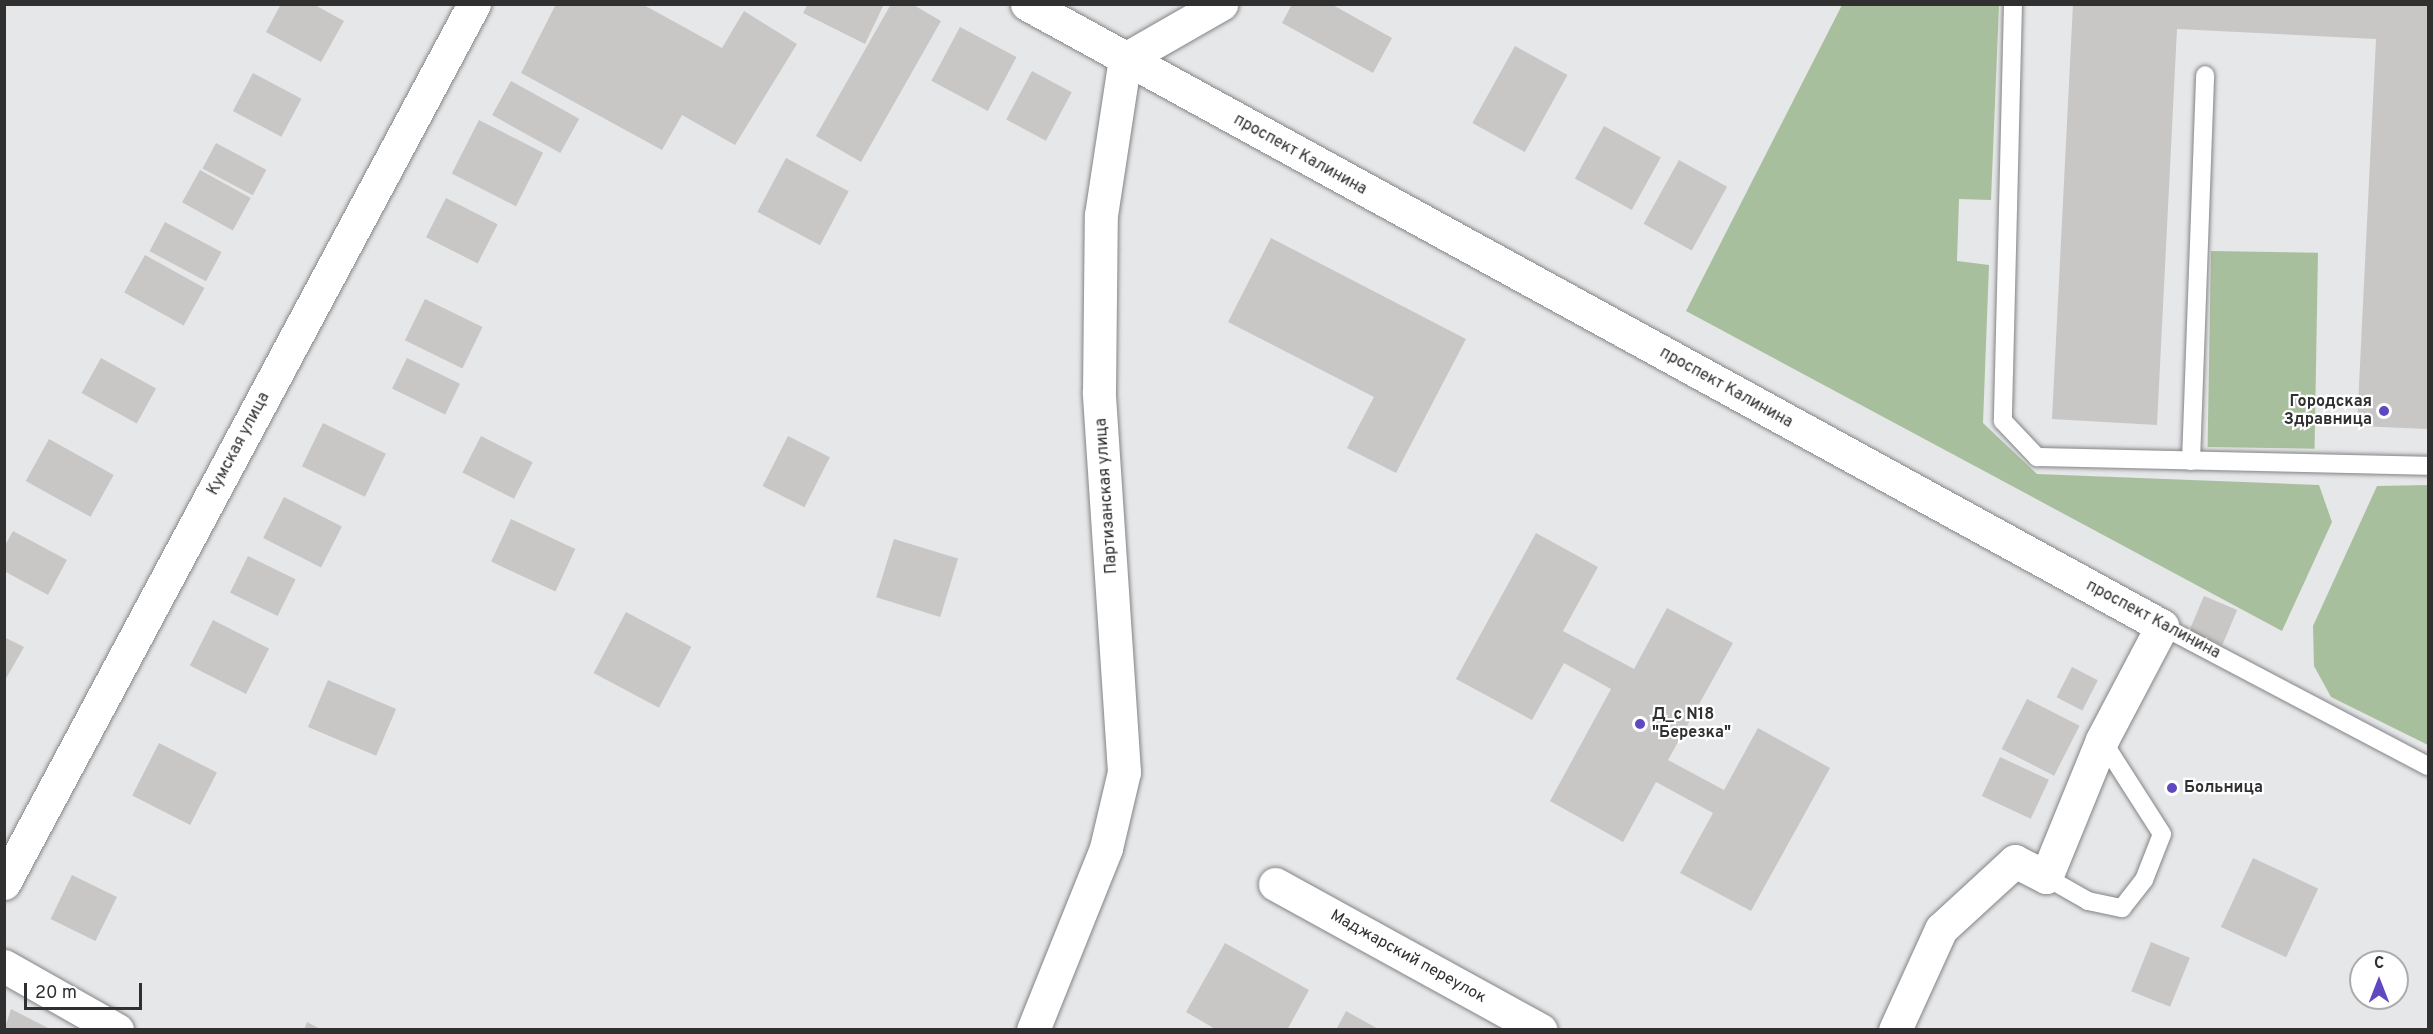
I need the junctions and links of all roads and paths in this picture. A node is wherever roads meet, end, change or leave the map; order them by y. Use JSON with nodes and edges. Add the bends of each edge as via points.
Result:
{"nodes":[{"id":1,"x":474,"y":4,"type":"edge"},
{"id":2,"x":1027,"y":4,"type":"edge"},
{"id":3,"x":1221,"y":4,"type":"edge"},
{"id":4,"x":2013,"y":4,"type":"edge"},
{"id":5,"x":1125,"y":60,"type":"junction"},
{"id":6,"x":2205,"y":75,"type":"dead end"},
{"id":7,"x":2191,"y":461,"type":"junction"},
{"id":8,"x":2428,"y":466,"type":"edge"},
{"id":9,"x":2162,"y":626,"type":"junction"},
{"id":10,"x":2102,"y":740,"type":"junction"},
{"id":11,"x":2428,"y":766,"type":"edge"},
{"id":12,"x":2046,"y":877,"type":"junction"},
{"id":13,"x":4,"y":883,"type":"edge"},
{"id":14,"x":1275,"y":884,"type":"dead end"},
{"id":15,"x":4,"y":966,"type":"edge"},
{"id":16,"x":117,"y":1029,"type":"edge"},
{"id":17,"x":1033,"y":1029,"type":"edge"},
{"id":18,"x":1542,"y":1029,"type":"edge"},
{"id":19,"x":1895,"y":1029,"type":"edge"}],
"edges":[{"from":1,"to":13,"type":"street","name":"Кумская улица"},
{"from":2,"to":5,"type":"street","name":"проспект Калинина"},
{"from":3,"to":5,"type":"street"},
{"from":4,"to":7,"type":"lane","via":[[2003,421],[2037,458]]},
{"from":5,"to":9,"type":"street","name":"проспект Калинина"},
{"from":5,"to":17,"type":"street","name":"Партизанская улица","via":[[1101,215],[1099,380],[1125,772],[1106,848]]},
{"from":6,"to":7,"type":"lane"},
{"from":7,"to":8,"type":"lane"},
{"from":9,"to":10,"type":"street"},
{"from":9,"to":11,"type":"lane","name":"проспект Калинина"},
{"from":10,"to":12,"type":"street"},
{"from":10,"to":12,"type":"lane","via":[[2162,834],[2144,880],[2122,908],[2088,901]]},
{"from":12,"to":19,"type":"street","via":[[2015,861],[1941,929]]},
{"from":14,"to":18,"type":"street","name":"Маджарский переулок"},
{"from":15,"to":16,"type":"street"}]}
